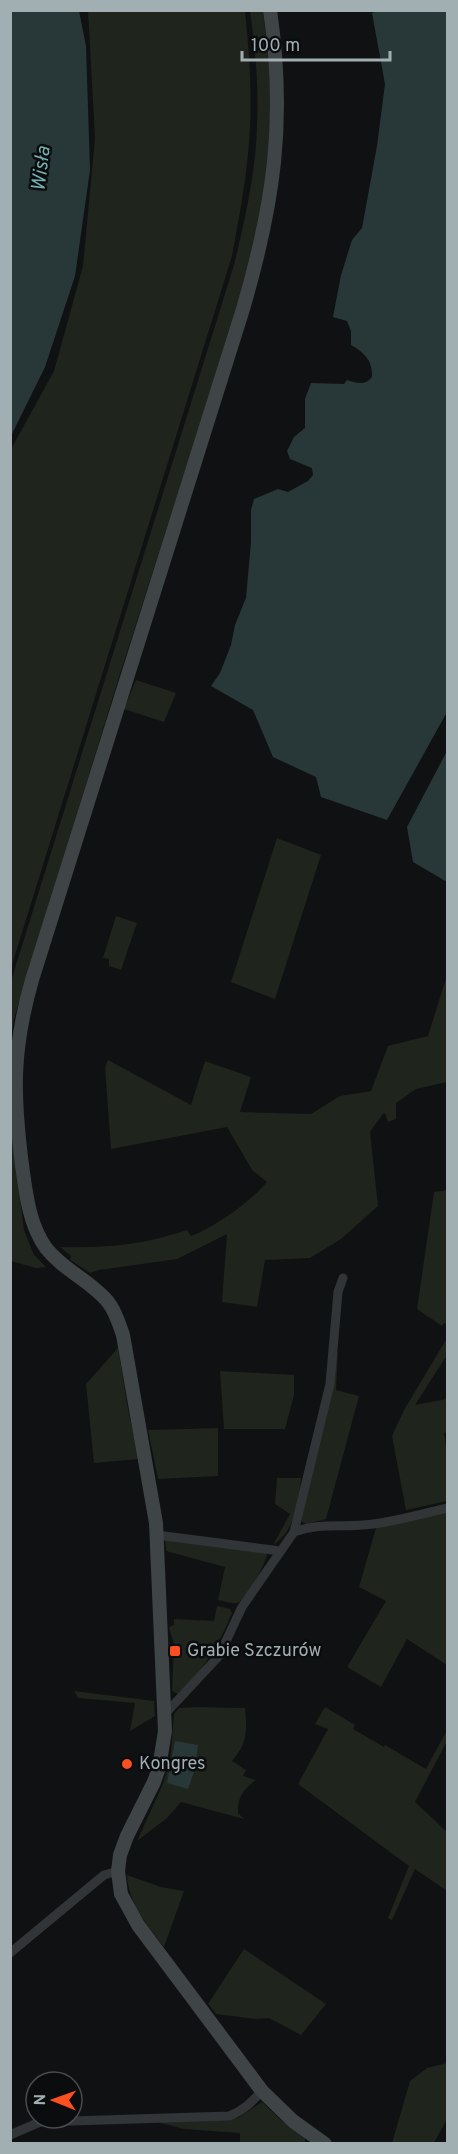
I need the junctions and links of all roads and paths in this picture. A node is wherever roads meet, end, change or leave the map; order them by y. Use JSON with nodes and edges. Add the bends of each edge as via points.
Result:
{"nodes":[{"id":1,"x":270,"y":10,"type":"edge"},
{"id":2,"x":343,"y":1278,"type":"dead end"},
{"id":3,"x":447,"y":1508,"type":"edge"},
{"id":4,"x":294,"y":1532,"type":"junction"},
{"id":5,"x":157,"y":1534,"type":"junction"},
{"id":6,"x":280,"y":1551,"type":"junction"},
{"id":7,"x":164,"y":1715,"type":"junction"},
{"id":8,"x":118,"y":1871,"type":"junction"},
{"id":9,"x":10,"y":1953,"type":"edge"},
{"id":10,"x":262,"y":2091,"type":"junction"},
{"id":11,"x":10,"y":2135,"type":"edge"},
{"id":12,"x":325,"y":2144,"type":"edge"}],
"edges":[{"from":1,"to":5,"type":"street","via":[[278,129],[261,243],[32,980],[15,1067],[16,1113],[30,1215],[48,1251],[108,1302],[119,1324]]},
{"from":2,"to":4,"type":"street","via":[[338,1292],[330,1384]]},
{"from":3,"to":4,"type":"street","via":[[382,1522],[321,1525]]},
{"from":4,"to":6,"type":"street"},
{"from":5,"to":6,"type":"street"},
{"from":5,"to":7,"type":"street"},
{"from":6,"to":7,"type":"street","via":[[242,1607],[219,1656]]},
{"from":7,"to":8,"type":"street","via":[[159,1768],[124,1843]]},
{"from":8,"to":9,"type":"street","via":[[104,1875]]},
{"from":8,"to":10,"type":"street","via":[[121,1894],[138,1925]]},
{"from":10,"to":11,"type":"street","via":[[250,2104],[229,2116],[40,2122]]},
{"from":10,"to":12,"type":"street","via":[[293,2121]]}]}
